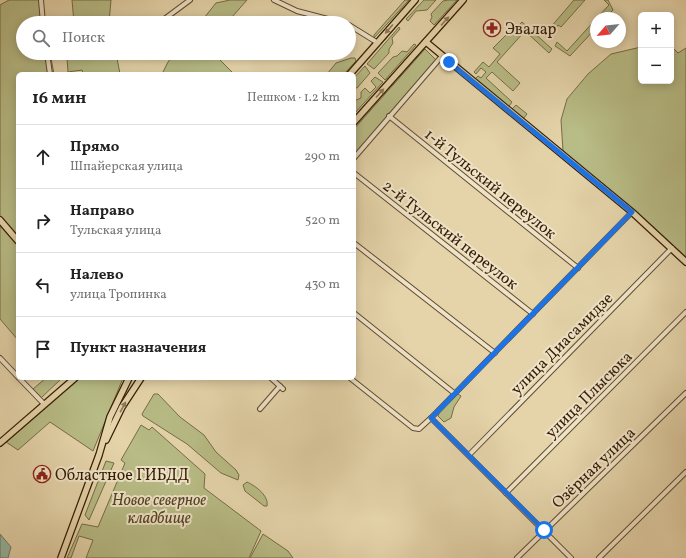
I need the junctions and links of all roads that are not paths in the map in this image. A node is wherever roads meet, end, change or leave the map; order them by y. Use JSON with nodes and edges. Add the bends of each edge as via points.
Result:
{"nodes":[{"id":1,"x":41,"y":0,"type":"edge"},
{"id":2,"x":190,"y":0,"type":"edge"},
{"id":3,"x":274,"y":0,"type":"edge"},
{"id":4,"x":415,"y":0,"type":"edge"},
{"id":5,"x":464,"y":0,"type":"edge"},
{"id":6,"x":42,"y":16,"type":"edge"},
{"id":7,"x":168,"y":16,"type":"edge"},
{"id":8,"x":316,"y":16,"type":"edge"},
{"id":9,"x":356,"y":29,"type":"edge"},
{"id":10,"x":426,"y":42,"type":"junction"},
{"id":11,"x":378,"y":43,"type":"junction"},
{"id":12,"x":442,"y":56,"type":"junction"},
{"id":13,"x":48,"y":60,"type":"edge"},
{"id":14,"x":50,"y":72,"type":"edge"},
{"id":15,"x":352,"y":72,"type":"edge"},
{"id":16,"x":389,"y":116,"type":"junction"},
{"id":17,"x":356,"y":120,"type":"edge"},
{"id":18,"x":356,"y":156,"type":"edge"},
{"id":19,"x":356,"y":175,"type":"edge"},
{"id":20,"x":632,"y":212,"type":"junction"},
{"id":21,"x":0,"y":220,"type":"edge"},
{"id":22,"x":16,"y":239,"type":"edge"},
{"id":23,"x":356,"y":245,"type":"edge"},
{"id":24,"x":672,"y":248,"type":"junction"},
{"id":25,"x":686,"y":262,"type":"edge"},
{"id":26,"x":578,"y":268,"type":"junction"},
{"id":27,"x":686,"y":312,"type":"edge"},
{"id":28,"x":533,"y":314,"type":"junction"},
{"id":29,"x":356,"y":315,"type":"edge"},
{"id":30,"x":495,"y":353,"type":"junction"},
{"id":31,"x":0,"y":358,"type":"edge"},
{"id":32,"x":16,"y":374,"type":"edge"},
{"id":33,"x":22,"y":380,"type":"edge"},
{"id":34,"x":73,"y":380,"type":"edge"},
{"id":35,"x":128,"y":380,"type":"edge"},
{"id":36,"x":140,"y":380,"type":"edge"},
{"id":37,"x":272,"y":380,"type":"edge"},
{"id":38,"x":353,"y":380,"type":"edge"},
{"id":39,"x":686,"y":392,"type":"edge"},
{"id":40,"x":454,"y":393,"type":"junction"},
{"id":41,"x":44,"y":404,"type":"junction"},
{"id":42,"x":260,"y":409,"type":"dead end"},
{"id":43,"x":431,"y":418,"type":"junction"},
{"id":44,"x":0,"y":443,"type":"edge"},
{"id":45,"x":469,"y":454,"type":"junction"},
{"id":46,"x":99,"y":455,"type":"junction"},
{"id":47,"x":686,"y":472,"type":"edge"},
{"id":48,"x":506,"y":493,"type":"junction"},
{"id":49,"x":544,"y":530,"type":"junction"},
{"id":50,"x":62,"y":558,"type":"edge"},
{"id":51,"x":517,"y":558,"type":"edge"},
{"id":52,"x":571,"y":558,"type":"edge"},
{"id":53,"x":599,"y":558,"type":"edge"}],
"edges":[{"from":1,"to":6,"type":"street"},
{"from":2,"to":7,"type":"street"},
{"from":3,"to":8,"type":"street","via":[[297,11]]},
{"from":4,"to":11,"type":"main road","one_way":true},
{"from":10,"to":5,"type":"main road","one_way":true},
{"from":9,"to":11,"type":"street"},
{"from":10,"to":12,"type":"main road"},
{"from":17,"to":10,"type":"main road","one_way":true},
{"from":11,"to":15,"type":"main road"},
{"from":12,"to":16,"type":"street"},
{"from":12,"to":20,"type":"main road"},
{"from":13,"to":14,"type":"street"},
{"from":16,"to":18,"type":"street"},
{"from":16,"to":26,"type":"street","name":"1-й Тульский переулок"},
{"from":19,"to":28,"type":"street","name":"2-й Тульский переулок"},
{"from":20,"to":24,"type":"main road"},
{"from":20,"to":26,"type":"street"},
{"from":21,"to":22,"type":"main road"},
{"from":23,"to":30,"type":"street"},
{"from":24,"to":25,"type":"main road"},
{"from":24,"to":45,"type":"street","name":"улица Диасамидзе"},
{"from":26,"to":28,"type":"street"},
{"from":27,"to":48,"type":"street","name":"улица Плысюка"},
{"from":28,"to":30,"type":"street"},
{"from":29,"to":40,"type":"street"},
{"from":30,"to":40,"type":"street"},
{"from":31,"to":32,"type":"street"},
{"from":33,"to":41,"type":"street"},
{"from":34,"to":41,"type":"main road"},
{"from":35,"to":46,"type":"main road","via":[[110,417]]},
{"from":46,"to":36,"type":"main road","one_way":true,"via":[[122,407]]},
{"from":37,"to":42,"type":"street","via":[[281,388]]},
{"from":38,"to":43,"type":"street","via":[[413,428],[419,429]]},
{"from":39,"to":49,"type":"street","name":"Озёрная улица"},
{"from":40,"to":43,"type":"street"},
{"from":41,"to":44,"type":"main road"},
{"from":43,"to":45,"type":"street"},
{"from":45,"to":48,"type":"street"},
{"from":46,"to":50,"type":"main road"},
{"from":47,"to":53,"type":"street"},
{"from":48,"to":49,"type":"street"},
{"from":49,"to":51,"type":"street","name":"Озёрная улица"},
{"from":49,"to":52,"type":"street"}]}
